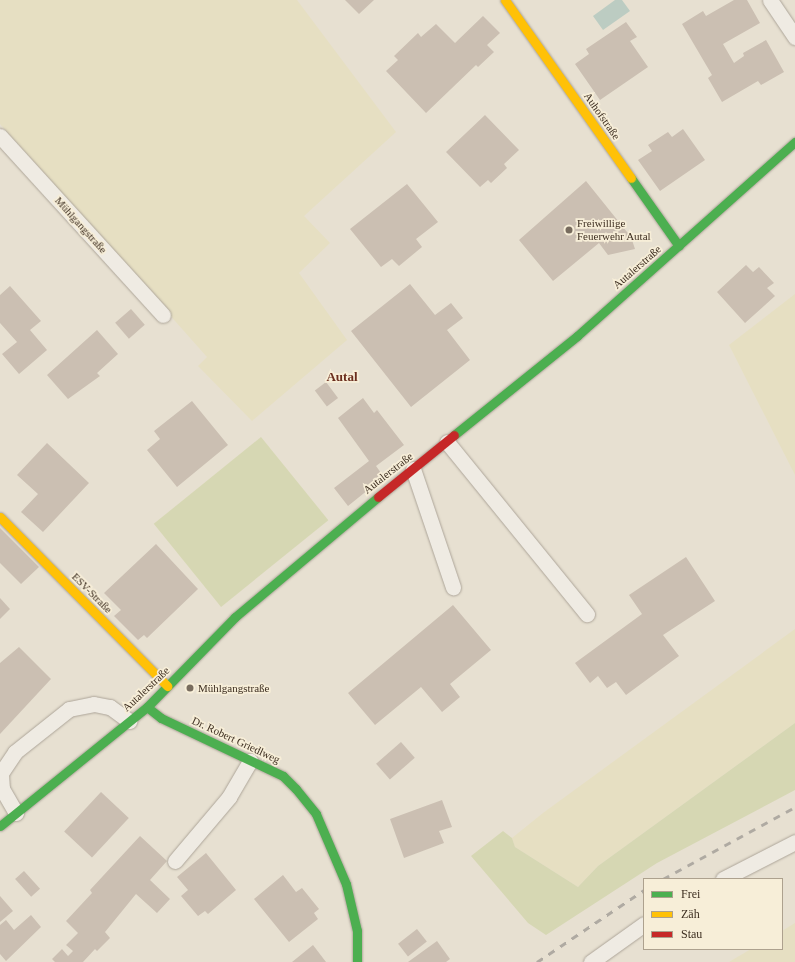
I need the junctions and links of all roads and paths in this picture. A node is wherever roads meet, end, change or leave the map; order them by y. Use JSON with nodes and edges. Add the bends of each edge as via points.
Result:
{"nodes":[{"id":1,"x":505,"y":0,"type":"edge"},
{"id":2,"x":770,"y":0,"type":"edge"},
{"id":3,"x":795,"y":37,"type":"edge"},
{"id":4,"x":0,"y":136,"type":"edge"},
{"id":5,"x":795,"y":142,"type":"edge"},
{"id":6,"x":679,"y":246,"type":"junction"},
{"id":7,"x":163,"y":315,"type":"dead end"},
{"id":8,"x":447,"y":442,"type":"junction"},
{"id":9,"x":413,"y":469,"type":"junction"},
{"id":10,"x":0,"y":517,"type":"edge"},
{"id":11,"x":453,"y":587,"type":"dead end"},
{"id":12,"x":587,"y":614,"type":"dead end"},
{"id":13,"x":167,"y":686,"type":"junction"},
{"id":14,"x":146,"y":707,"type":"junction"},
{"id":15,"x":129,"y":721,"type":"junction"},
{"id":16,"x":250,"y":761,"type":"junction"},
{"id":17,"x":16,"y":813,"type":"junction"},
{"id":18,"x":0,"y":826,"type":"edge"},
{"id":19,"x":795,"y":842,"type":"edge"},
{"id":20,"x":175,"y":862,"type":"dead end"},
{"id":21,"x":725,"y":878,"type":"edge"},
{"id":22,"x":643,"y":925,"type":"edge"},
{"id":23,"x":357,"y":962,"type":"edge"},
{"id":24,"x":591,"y":962,"type":"edge"}],
"edges":[{"from":1,"to":6,"type":"main road","name":"Auhofstraße"},
{"from":2,"to":3,"type":"lane"},
{"from":4,"to":7,"type":"lane","name":"Mühlgangstraße"},
{"from":5,"to":6,"type":"main road","name":"Autalerstraße"},
{"from":6,"to":8,"type":"main road","name":"Autalerstraße","via":[[576,336]]},
{"from":8,"to":9,"type":"main road","name":"Autalerstraße"},
{"from":8,"to":12,"type":"lane"},
{"from":9,"to":11,"type":"lane"},
{"from":9,"to":13,"type":"main road","name":"Autalerstraße","via":[[235,617]]},
{"from":10,"to":13,"type":"main road","name":"ESV-Straße"},
{"from":13,"to":14,"type":"main road","name":"Autalerstraße"},
{"from":14,"to":15,"type":"main road","name":"Autalerstraße"},
{"from":14,"to":16,"type":"main road","name":"Dr. Robert Griedlweg","via":[[161,718]]},
{"from":15,"to":17,"type":"main road","name":"Autalerstraße"},
{"from":15,"to":17,"type":"lane","via":[[110,707],[94,704],[69,709],[15,752],[1,773],[2,789]]},
{"from":16,"to":20,"type":"lane","via":[[229,798]]},
{"from":16,"to":23,"type":"main road","name":"Dr. Robert Griedlweg","via":[[283,776],[316,814],[330,841],[352,904],[357,931]]},
{"from":17,"to":18,"type":"main road","name":"Autalerstraße"},
{"from":19,"to":21,"type":"lane"},
{"from":22,"to":24,"type":"lane"}]}
